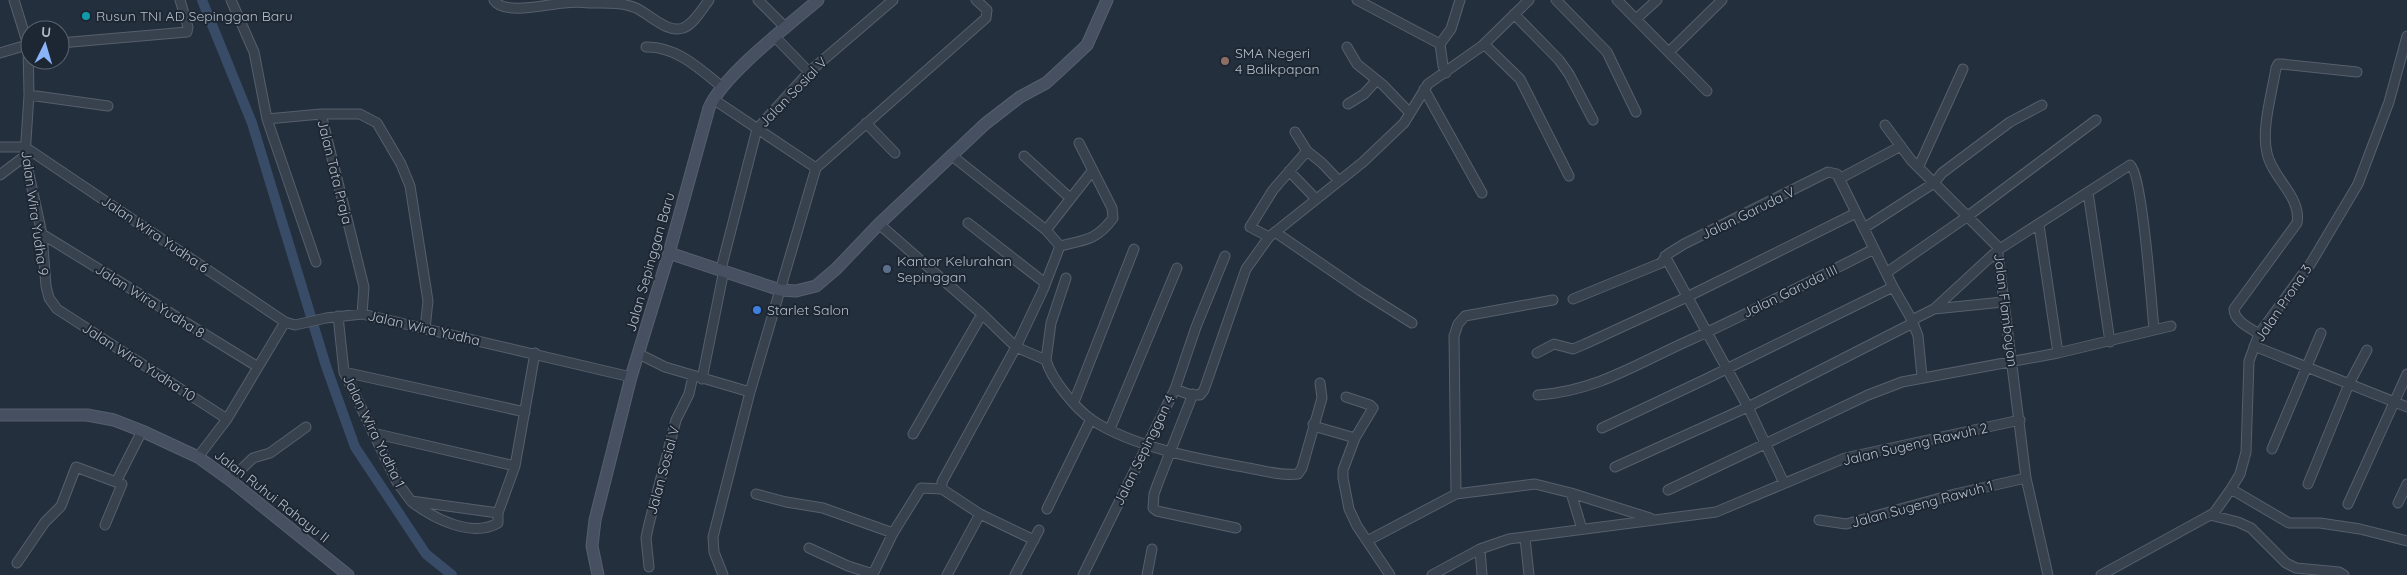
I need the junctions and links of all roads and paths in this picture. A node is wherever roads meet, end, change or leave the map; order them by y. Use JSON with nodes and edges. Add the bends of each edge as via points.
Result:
{"nodes":[{"id":1,"x":14,"y":0,"type":"edge"},
{"id":2,"x":180,"y":0,"type":"edge"},
{"id":3,"x":230,"y":0,"type":"edge"},
{"id":4,"x":494,"y":0,"type":"edge"},
{"id":5,"x":709,"y":0,"type":"edge"},
{"id":6,"x":758,"y":0,"type":"edge"},
{"id":7,"x":818,"y":0,"type":"edge"},
{"id":8,"x":892,"y":0,"type":"edge"},
{"id":9,"x":976,"y":0,"type":"edge"},
{"id":10,"x":1107,"y":0,"type":"edge"},
{"id":11,"x":1357,"y":0,"type":"edge"},
{"id":12,"x":1460,"y":0,"type":"edge"},
{"id":13,"x":1528,"y":0,"type":"edge"},
{"id":14,"x":1556,"y":0,"type":"edge"},
{"id":15,"x":1617,"y":0,"type":"edge"},
{"id":16,"x":1657,"y":0,"type":"edge"},
{"id":17,"x":1722,"y":0,"type":"edge"},
{"id":18,"x":1514,"y":14,"type":"junction"},
{"id":19,"x":1636,"y":19,"type":"junction"},
{"id":20,"x":21,"y":20,"type":"edge"},
{"id":21,"x":786,"y":28,"type":"junction"},
{"id":22,"x":2407,"y":36,"type":"edge"},
{"id":23,"x":775,"y":38,"type":"junction"},
{"id":24,"x":70,"y":42,"type":"edge"},
{"id":25,"x":1484,"y":44,"type":"junction"},
{"id":26,"x":1440,"y":45,"type":"junction"},
{"id":27,"x":20,"y":47,"type":"edge"},
{"id":28,"x":646,"y":47,"type":"dead end"},
{"id":29,"x":1346,"y":47,"type":"dead end"},
{"id":30,"x":1669,"y":52,"type":"junction"},
{"id":31,"x":0,"y":53,"type":"edge"},
{"id":32,"x":1963,"y":69,"type":"dead end"},
{"id":33,"x":29,"y":70,"type":"edge"},
{"id":34,"x":1444,"y":70,"type":"junction"},
{"id":35,"x":809,"y":72,"type":"junction"},
{"id":36,"x":2357,"y":72,"type":"dead end"},
{"id":37,"x":1379,"y":82,"type":"junction"},
{"id":38,"x":722,"y":87,"type":"junction"},
{"id":39,"x":1424,"y":89,"type":"junction"},
{"id":40,"x":1707,"y":91,"type":"dead end"},
{"id":41,"x":29,"y":95,"type":"junction"},
{"id":42,"x":713,"y":99,"type":"junction"},
{"id":43,"x":1348,"y":104,"type":"dead end"},
{"id":44,"x":108,"y":106,"type":"dead end"},
{"id":45,"x":2042,"y":106,"type":"dead end"},
{"id":46,"x":1636,"y":112,"type":"dead end"},
{"id":47,"x":1410,"y":113,"type":"junction"},
{"id":48,"x":322,"y":114,"type":"junction"},
{"id":49,"x":267,"y":119,"type":"junction"},
{"id":50,"x":1593,"y":120,"type":"dead end"},
{"id":51,"x":2096,"y":120,"type":"dead end"},
{"id":52,"x":866,"y":123,"type":"junction"},
{"id":53,"x":1885,"y":125,"type":"dead end"},
{"id":54,"x":757,"y":129,"type":"junction"},
{"id":55,"x":1295,"y":132,"type":"dead end"},
{"id":56,"x":1079,"y":143,"type":"dead end"},
{"id":57,"x":1901,"y":146,"type":"junction"},
{"id":58,"x":0,"y":147,"type":"edge"},
{"id":59,"x":25,"y":151,"type":"junction"},
{"id":60,"x":1307,"y":151,"type":"junction"},
{"id":61,"x":895,"y":153,"type":"dead end"},
{"id":62,"x":951,"y":155,"type":"junction"},
{"id":63,"x":1024,"y":156,"type":"dead end"},
{"id":64,"x":1920,"y":166,"type":"junction"},
{"id":65,"x":816,"y":168,"type":"junction"},
{"id":66,"x":1094,"y":170,"type":"junction"},
{"id":67,"x":1289,"y":171,"type":"junction"},
{"id":68,"x":0,"y":175,"type":"edge"},
{"id":69,"x":1569,"y":176,"type":"dead end"},
{"id":70,"x":1836,"y":176,"type":"junction"},
{"id":71,"x":1339,"y":181,"type":"junction"},
{"id":72,"x":1934,"y":183,"type":"junction"},
{"id":73,"x":2088,"y":192,"type":"junction"},
{"id":74,"x":1482,"y":193,"type":"dead end"},
{"id":75,"x":1070,"y":198,"type":"junction"},
{"id":76,"x":1316,"y":199,"type":"junction"},
{"id":77,"x":1856,"y":213,"type":"junction"},
{"id":78,"x":1968,"y":216,"type":"junction"},
{"id":79,"x":968,"y":223,"type":"dead end"},
{"id":80,"x":878,"y":224,"type":"junction"},
{"id":81,"x":2039,"y":225,"type":"junction"},
{"id":82,"x":1864,"y":228,"type":"junction"},
{"id":83,"x":1046,"y":230,"type":"junction"},
{"id":84,"x":42,"y":234,"type":"junction"},
{"id":85,"x":1272,"y":234,"type":"junction"},
{"id":86,"x":1060,"y":246,"type":"junction"},
{"id":87,"x":1134,"y":249,"type":"dead end"},
{"id":88,"x":1874,"y":249,"type":"junction"},
{"id":89,"x":1998,"y":250,"type":"junction"},
{"id":90,"x":669,"y":253,"type":"junction"},
{"id":91,"x":1225,"y":256,"type":"dead end"},
{"id":92,"x":1666,"y":256,"type":"junction"},
{"id":93,"x":316,"y":262,"type":"dead end"},
{"id":94,"x":1177,"y":268,"type":"dead end"},
{"id":95,"x":722,"y":270,"type":"junction"},
{"id":96,"x":1886,"y":273,"type":"junction"},
{"id":97,"x":1066,"y":278,"type":"dead end"},
{"id":98,"x":1045,"y":283,"type":"junction"},
{"id":99,"x":1893,"y":287,"type":"junction"},
{"id":100,"x":780,"y":290,"type":"junction"},
{"id":101,"x":1687,"y":297,"type":"junction"},
{"id":102,"x":1573,"y":299,"type":"dead end"},
{"id":103,"x":1553,"y":300,"type":"dead end"},
{"id":104,"x":2003,"y":302,"type":"junction"},
{"id":105,"x":52,"y":304,"type":"joint"},
{"id":106,"x":1934,"y":309,"type":"junction"},
{"id":107,"x":362,"y":314,"type":"junction"},
{"id":108,"x":982,"y":314,"type":"junction"},
{"id":109,"x":338,"y":316,"type":"junction"},
{"id":110,"x":1912,"y":321,"type":"junction"},
{"id":111,"x":285,"y":322,"type":"junction"},
{"id":112,"x":1412,"y":323,"type":"dead end"},
{"id":113,"x":2171,"y":326,"type":"dead end"},
{"id":114,"x":425,"y":328,"type":"junction"},
{"id":115,"x":2154,"y":330,"type":"junction"},
{"id":116,"x":1706,"y":333,"type":"junction"},
{"id":117,"x":2321,"y":333,"type":"dead end"},
{"id":118,"x":2259,"y":334,"type":"junction"},
{"id":119,"x":2110,"y":342,"type":"junction"},
{"id":120,"x":2254,"y":346,"type":"junction"},
{"id":121,"x":1016,"y":347,"type":"junction"},
{"id":122,"x":2367,"y":350,"type":"dead end"},
{"id":123,"x":535,"y":353,"type":"junction"},
{"id":124,"x":1537,"y":353,"type":"dead end"},
{"id":125,"x":2058,"y":353,"type":"junction"},
{"id":126,"x":639,"y":354,"type":"junction"},
{"id":127,"x":1044,"y":359,"type":"junction"},
{"id":128,"x":2012,"y":360,"type":"junction"},
{"id":129,"x":258,"y":367,"type":"junction"},
{"id":130,"x":2307,"y":367,"type":"junction"},
{"id":131,"x":1726,"y":368,"type":"junction"},
{"id":132,"x":344,"y":372,"type":"junction"},
{"id":133,"x":2407,"y":374,"type":"edge"},
{"id":134,"x":693,"y":376,"type":"junction"},
{"id":135,"x":1922,"y":377,"type":"junction"},
{"id":136,"x":631,"y":378,"type":"junction"},
{"id":137,"x":702,"y":379,"type":"junction"},
{"id":138,"x":1320,"y":383,"type":"dead end"},
{"id":139,"x":2349,"y":384,"type":"junction"},
{"id":140,"x":1175,"y":389,"type":"junction"},
{"id":141,"x":750,"y":392,"type":"junction"},
{"id":142,"x":1194,"y":394,"type":"junction"},
{"id":143,"x":1538,"y":395,"type":"dead end"},
{"id":144,"x":1346,"y":397,"type":"dead end"},
{"id":145,"x":1074,"y":402,"type":"junction"},
{"id":146,"x":2394,"y":402,"type":"junction"},
{"id":147,"x":1748,"y":407,"type":"junction"},
{"id":148,"x":2407,"y":407,"type":"edge"},
{"id":149,"x":524,"y":412,"type":"junction"},
{"id":150,"x":0,"y":415,"type":"edge"},
{"id":151,"x":227,"y":419,"type":"junction"},
{"id":152,"x":1091,"y":419,"type":"junction"},
{"id":153,"x":2020,"y":420,"type":"junction"},
{"id":154,"x":1313,"y":424,"type":"junction"},
{"id":155,"x":306,"y":427,"type":"dead end"},
{"id":156,"x":1602,"y":428,"type":"dead end"},
{"id":157,"x":1110,"y":429,"type":"junction"},
{"id":158,"x":142,"y":431,"type":"junction"},
{"id":159,"x":373,"y":433,"type":"junction"},
{"id":160,"x":913,"y":434,"type":"dead end"},
{"id":161,"x":1356,"y":438,"type":"junction"},
{"id":162,"x":1147,"y":444,"type":"junction"},
{"id":163,"x":1767,"y":444,"type":"junction"},
{"id":164,"x":2272,"y":449,"type":"dead end"},
{"id":165,"x":1171,"y":451,"type":"junction"},
{"id":166,"x":198,"y":456,"type":"junction"},
{"id":167,"x":514,"y":466,"type":"junction"},
{"id":168,"x":1615,"y":466,"type":"dead end"},
{"id":169,"x":2026,"y":478,"type":"junction"},
{"id":170,"x":230,"y":480,"type":"junction"},
{"id":171,"x":116,"y":482,"type":"junction"},
{"id":172,"x":1784,"y":483,"type":"junction"},
{"id":173,"x":2308,"y":484,"type":"dead end"},
{"id":174,"x":2407,"y":484,"type":"edge"},
{"id":175,"x":942,"y":489,"type":"junction"},
{"id":176,"x":2232,"y":489,"type":"junction"},
{"id":177,"x":1668,"y":490,"type":"dead end"},
{"id":178,"x":1571,"y":493,"type":"junction"},
{"id":179,"x":756,"y":494,"type":"dead end"},
{"id":180,"x":1456,"y":494,"type":"junction"},
{"id":181,"x":411,"y":501,"type":"junction"},
{"id":182,"x":2398,"y":503,"type":"dead end"},
{"id":183,"x":2348,"y":504,"type":"dead end"},
{"id":184,"x":1047,"y":509,"type":"dead end"},
{"id":185,"x":498,"y":513,"type":"junction"},
{"id":186,"x":980,"y":514,"type":"junction"},
{"id":187,"x":2210,"y":515,"type":"junction"},
{"id":188,"x":1655,"y":520,"type":"junction"},
{"id":189,"x":1818,"y":520,"type":"dead end"},
{"id":190,"x":104,"y":525,"type":"dead end"},
{"id":191,"x":1236,"y":528,"type":"dead end"},
{"id":192,"x":1582,"y":529,"type":"junction"},
{"id":193,"x":1038,"y":530,"type":"dead end"},
{"id":194,"x":893,"y":533,"type":"junction"},
{"id":195,"x":1525,"y":538,"type":"junction"},
{"id":196,"x":1034,"y":540,"type":"junction"},
{"id":197,"x":2407,"y":541,"type":"edge"},
{"id":198,"x":1366,"y":542,"type":"junction"},
{"id":199,"x":809,"y":548,"type":"dead end"},
{"id":200,"x":1152,"y":549,"type":"dead end"},
{"id":201,"x":1480,"y":549,"type":"junction"},
{"id":202,"x":17,"y":563,"type":"dead end"},
{"id":203,"x":848,"y":566,"type":"junction"},
{"id":204,"x":649,"y":567,"type":"dead end"},
{"id":205,"x":348,"y":575,"type":"edge"},
{"id":206,"x":598,"y":575,"type":"edge"},
{"id":207,"x":722,"y":575,"type":"edge"},
{"id":208,"x":844,"y":575,"type":"edge"},
{"id":209,"x":947,"y":575,"type":"edge"},
{"id":210,"x":1015,"y":575,"type":"edge"},
{"id":211,"x":1083,"y":575,"type":"edge"},
{"id":212,"x":1147,"y":575,"type":"edge"},
{"id":213,"x":1390,"y":575,"type":"edge"},
{"id":214,"x":1432,"y":575,"type":"edge"},
{"id":215,"x":1482,"y":575,"type":"edge"},
{"id":216,"x":1529,"y":575,"type":"edge"},
{"id":217,"x":2048,"y":575,"type":"edge"},
{"id":218,"x":2100,"y":575,"type":"edge"},
{"id":219,"x":2344,"y":575,"type":"edge"}],
"edges":[{"from":1,"to":20,"type":"street","name":"Jalan Wira Yudha 9"},
{"from":2,"to":24,"type":"street","via":[[188,27],[186,32]]},
{"from":3,"to":49,"type":"street","via":[[254,52]]},
{"from":4,"to":5,"type":"street","via":[[500,6],[534,8],[566,3],[625,5],[666,26],[680,29],[690,23]]},
{"from":6,"to":21,"type":"street"},
{"from":7,"to":21,"type":"street","name":"Jalan Sepinggan Baru"},
{"from":8,"to":35,"type":"street","name":"Jalan Sosial V"},
{"from":9,"to":52,"type":"street","via":[[987,10],[986,18]]},
{"from":10,"to":62,"type":"street","via":[[1087,45],[1046,83],[1020,97]]},
{"from":11,"to":26,"type":"street"},
{"from":12,"to":26,"type":"street","via":[[1451,28]]},
{"from":13,"to":18,"type":"street"},
{"from":14,"to":46,"type":"street","via":[[1607,52]]},
{"from":15,"to":19,"type":"street"},
{"from":16,"to":19,"type":"street"},
{"from":17,"to":30,"type":"street"},
{"from":18,"to":25,"type":"street"},
{"from":18,"to":50,"type":"street","via":[[1559,60]]},
{"from":19,"to":30,"type":"street"},
{"from":21,"to":23,"type":"street","name":"Jalan Sepinggan Baru"},
{"from":22,"to":118,"type":"street","name":"Jalan Prona 3","via":[[2389,102],[2358,184],[2311,263]]},
{"from":23,"to":35,"type":"street"},
{"from":23,"to":38,"type":"street","name":"Jalan Sepinggan Baru"},
{"from":25,"to":34,"type":"street"},
{"from":25,"to":69,"type":"street","via":[[1520,79]]},
{"from":26,"to":34,"type":"street"},
{"from":27,"to":31,"type":"street"},
{"from":28,"to":38,"type":"street","via":[[677,54]]},
{"from":29,"to":37,"type":"street","via":[[1357,64]]},
{"from":30,"to":40,"type":"street"},
{"from":32,"to":64,"type":"street"},
{"from":33,"to":41,"type":"street","name":"Jalan Wira Yudha 9"},
{"from":34,"to":39,"type":"street"},
{"from":35,"to":54,"type":"street","name":"Jalan Sosial V"},
{"from":36,"to":118,"type":"street","via":[[2282,64],[2276,68],[2265,141],[2268,160],[2296,206],[2298,216],[2234,309],[2238,319]]},
{"from":37,"to":43,"type":"street"},
{"from":37,"to":47,"type":"street"},
{"from":38,"to":42,"type":"street","name":"Jalan Sepinggan Baru"},
{"from":39,"to":47,"type":"street","name":"Jalan Sepinggan 4"},
{"from":39,"to":74,"type":"street"},
{"from":41,"to":44,"type":"street"},
{"from":41,"to":59,"type":"street","name":"Jalan Wira Yudha 9"},
{"from":42,"to":54,"type":"street"},
{"from":42,"to":90,"type":"street","name":"Jalan Sepinggan Baru"},
{"from":45,"to":72,"type":"street","via":[[2010,122],[1942,173]]},
{"from":47,"to":71,"type":"street","name":"Jalan Sepinggan 4","via":[[1398,130]]},
{"from":48,"to":49,"type":"street","name":"Jalan Tata Praja"},
{"from":48,"to":107,"type":"street","name":"Jalan Tata Praja","via":[[364,287]]},
{"from":48,"to":114,"type":"street","via":[[360,114],[377,123],[401,164],[410,186],[428,301]]},
{"from":49,"to":93,"type":"street"},
{"from":51,"to":78,"type":"street"},
{"from":52,"to":61,"type":"street"},
{"from":52,"to":65,"type":"street"},
{"from":53,"to":57,"type":"street","name":"Jalan Flamboyan"},
{"from":54,"to":65,"type":"street"},
{"from":54,"to":95,"type":"street","name":"Jalan Sosial V"},
{"from":55,"to":60,"type":"street"},
{"from":56,"to":66,"type":"street"},
{"from":57,"to":64,"type":"street","name":"Jalan Flamboyan"},
{"from":57,"to":70,"type":"street","name":"Jalan Garuda V"},
{"from":58,"to":59,"type":"street"},
{"from":59,"to":68,"type":"street"},
{"from":59,"to":84,"type":"street","name":"Jalan Wira Yudha 9"},
{"from":59,"to":111,"type":"street","name":"Jalan Wira Yudha 6"},
{"from":60,"to":67,"type":"street"},
{"from":60,"to":71,"type":"street"},
{"from":62,"to":80,"type":"street"},
{"from":62,"to":83,"type":"street"},
{"from":63,"to":75,"type":"street"},
{"from":64,"to":72,"type":"street","name":"Jalan Flamboyan"},
{"from":65,"to":100,"type":"street"},
{"from":66,"to":75,"type":"street"},
{"from":66,"to":86,"type":"street","via":[[1112,208],[1113,218],[1092,239]]},
{"from":67,"to":76,"type":"street"},
{"from":67,"to":85,"type":"street","via":[[1250,227]]},
{"from":70,"to":77,"type":"street"},
{"from":70,"to":92,"type":"street","name":"Jalan Garuda V","via":[[1828,172]]},
{"from":71,"to":76,"type":"street","name":"Jalan Sepinggan 4"},
{"from":72,"to":78,"type":"street","name":"Jalan Flamboyan"},
{"from":72,"to":82,"type":"street"},
{"from":73,"to":81,"type":"street"},
{"from":73,"to":115,"type":"street","via":[[2126,166],[2133,167],[2142,212]]},
{"from":73,"to":119,"type":"street"},
{"from":75,"to":83,"type":"street"},
{"from":76,"to":85,"type":"street","name":"Jalan Sepinggan 4"},
{"from":77,"to":82,"type":"street"},
{"from":77,"to":101,"type":"street"},
{"from":78,"to":89,"type":"street","name":"Jalan Flamboyan","via":[[1990,237]]},
{"from":78,"to":96,"type":"street"},
{"from":79,"to":98,"type":"street"},
{"from":80,"to":100,"type":"street","via":[[816,286],[796,291]]},
{"from":80,"to":108,"type":"street"},
{"from":81,"to":89,"type":"street"},
{"from":81,"to":125,"type":"street"},
{"from":82,"to":88,"type":"street"},
{"from":83,"to":86,"type":"street"},
{"from":84,"to":105,"type":"street","name":"Jalan Wira Yudha 9","via":[[46,286]]},
{"from":84,"to":129,"type":"street","name":"Jalan Wira Yudha 8"},
{"from":85,"to":112,"type":"street"},
{"from":85,"to":142,"type":"street","name":"Jalan Sepinggan 4","via":[[1246,269],[1204,390],[1200,395]]},
{"from":86,"to":98,"type":"street"},
{"from":87,"to":145,"type":"street"},
{"from":88,"to":96,"type":"street"},
{"from":88,"to":116,"type":"street","name":"Jalan Garuda III"},
{"from":89,"to":104,"type":"street","name":"Jalan Flamboyan"},
{"from":89,"to":106,"type":"street"},
{"from":90,"to":95,"type":"street"},
{"from":90,"to":126,"type":"street","name":"Jalan Sepinggan Baru"},
{"from":91,"to":140,"type":"street"},
{"from":92,"to":101,"type":"street"},
{"from":92,"to":102,"type":"street","name":"Jalan Garuda V","via":[[1661,263]]},
{"from":94,"to":157,"type":"street"},
{"from":95,"to":100,"type":"street"},
{"from":95,"to":137,"type":"street","name":"Jalan Sosial V"},
{"from":96,"to":99,"type":"street"},
{"from":97,"to":127,"type":"street","via":[[1051,323]]},
{"from":98,"to":121,"type":"street"},
{"from":99,"to":110,"type":"street"},
{"from":99,"to":131,"type":"street"},
{"from":100,"to":141,"type":"street"},
{"from":101,"to":116,"type":"street"},
{"from":101,"to":124,"type":"street","via":[[1576,348],[1554,344]]},
{"from":103,"to":180,"type":"street","via":[[1465,316],[1458,324],[1454,336]]},
{"from":104,"to":106,"type":"street"},
{"from":104,"to":128,"type":"street","name":"Jalan Flamboyan"},
{"from":105,"to":151,"type":"street","name":"Jalan Wira Yudha 10"},
{"from":106,"to":110,"type":"street"},
{"from":107,"to":109,"type":"street","name":"Jalan Wira Yudha"},
{"from":107,"to":114,"type":"street","name":"Jalan Wira Yudha"},
{"from":108,"to":121,"type":"street"},
{"from":108,"to":160,"type":"street"},
{"from":109,"to":111,"type":"street","name":"Jalan Wira Yudha","via":[[295,325]]},
{"from":109,"to":132,"type":"street","name":"Jalan Wira Yudha 1"},
{"from":110,"to":135,"type":"street","via":[[1918,336]]},
{"from":110,"to":147,"type":"street"},
{"from":111,"to":129,"type":"street"},
{"from":113,"to":115,"type":"street"},
{"from":114,"to":123,"type":"street","name":"Jalan Wira Yudha"},
{"from":115,"to":119,"type":"street"},
{"from":116,"to":131,"type":"street"},
{"from":116,"to":143,"type":"street","name":"Jalan Garuda III","via":[[1584,388]]},
{"from":117,"to":130,"type":"street"},
{"from":118,"to":120,"type":"street","name":"Jalan Prona 3"},
{"from":119,"to":125,"type":"street"},
{"from":120,"to":130,"type":"street"},
{"from":120,"to":176,"type":"street","name":"Jalan Prona 3","via":[[2249,361],[2246,452]]},
{"from":121,"to":127,"type":"street"},
{"from":121,"to":175,"type":"street","via":[[942,482]]},
{"from":122,"to":139,"type":"street"},
{"from":123,"to":136,"type":"street","name":"Jalan Wira Yudha"},
{"from":123,"to":149,"type":"street"},
{"from":125,"to":128,"type":"street"},
{"from":126,"to":134,"type":"street"},
{"from":126,"to":136,"type":"street","name":"Jalan Sepinggan Baru"},
{"from":127,"to":145,"type":"street","via":[[1049,373]]},
{"from":128,"to":135,"type":"street"},
{"from":128,"to":153,"type":"street","name":"Jalan Flamboyan"},
{"from":129,"to":151,"type":"street"},
{"from":130,"to":139,"type":"street"},
{"from":130,"to":164,"type":"street"},
{"from":131,"to":147,"type":"street"},
{"from":131,"to":156,"type":"street"},
{"from":132,"to":149,"type":"street"},
{"from":132,"to":159,"type":"street","name":"Jalan Wira Yudha 1"},
{"from":133,"to":146,"type":"street"},
{"from":134,"to":137,"type":"street"},
{"from":134,"to":204,"type":"street","name":"Jalan Sosial V","via":[[689,394],[676,420],[649,524],[646,538]]},
{"from":135,"to":163,"type":"street","via":[[1868,395]]},
{"from":136,"to":206,"type":"street","name":"Jalan Sepinggan Baru","via":[[595,520],[592,546]]},
{"from":137,"to":141,"type":"street"},
{"from":138,"to":154,"type":"street","via":[[1322,398]]},
{"from":139,"to":146,"type":"street"},
{"from":139,"to":173,"type":"street"},
{"from":140,"to":142,"type":"street","name":"Jalan Sepinggan 4"},
{"from":140,"to":162,"type":"street","name":"Jalan Sepinggan 4"},
{"from":141,"to":207,"type":"street","via":[[713,537]]},
{"from":142,"to":165,"type":"street"},
{"from":144,"to":161,"type":"street","via":[[1373,408]]},
{"from":145,"to":152,"type":"street"},
{"from":146,"to":148,"type":"street"},
{"from":146,"to":183,"type":"street"},
{"from":147,"to":163,"type":"street"},
{"from":147,"to":168,"type":"street"},
{"from":149,"to":167,"type":"street"},
{"from":150,"to":158,"type":"street","name":"Jalan Ruhui Rahayu II","via":[[87,415],[114,420]]},
{"from":151,"to":166,"type":"street"},
{"from":152,"to":157,"type":"street"},
{"from":152,"to":184,"type":"street"},
{"from":153,"to":169,"type":"street","name":"Jalan Flamboyan"},
{"from":153,"to":172,"type":"street","name":"Jalan Sugeng Rawuh 2","via":[[1845,458]]},
{"from":154,"to":161,"type":"street"},
{"from":154,"to":165,"type":"street","via":[[1298,474]]},
{"from":155,"to":170,"type":"street","via":[[270,453],[253,458]]},
{"from":157,"to":162,"type":"street"},
{"from":158,"to":166,"type":"street","name":"Jalan Ruhui Rahayu II"},
{"from":158,"to":171,"type":"street"},
{"from":159,"to":167,"type":"street"},
{"from":159,"to":181,"type":"street","name":"Jalan Wira Yudha 1","via":[[397,482]]},
{"from":161,"to":198,"type":"street","via":[[1343,478],[1349,509]]},
{"from":162,"to":165,"type":"street"},
{"from":162,"to":211,"type":"street","name":"Jalan Sepinggan 4"},
{"from":163,"to":172,"type":"street"},
{"from":163,"to":177,"type":"street"},
{"from":165,"to":191,"type":"street","via":[[1154,494],[1153,508]]},
{"from":166,"to":170,"type":"street","name":"Jalan Ruhui Rahayu II"},
{"from":167,"to":185,"type":"street"},
{"from":169,"to":189,"type":"street","name":"Jalan Sugeng Rawuh 1","via":[[1846,524]]},
{"from":169,"to":217,"type":"street","name":"Jalan Flamboyan"},
{"from":170,"to":205,"type":"street","name":"Jalan Ruhui Rahayu II"},
{"from":171,"to":190,"type":"street","via":[[122,484]]},
{"from":171,"to":202,"type":"street","via":[[76,467],[61,506],[45,522]]},
{"from":172,"to":188,"type":"street","name":"Jalan Sugeng Rawuh 2","via":[[1716,512]]},
{"from":174,"to":182,"type":"street"},
{"from":175,"to":186,"type":"street"},
{"from":175,"to":194,"type":"street","via":[[921,488]]},
{"from":176,"to":187,"type":"street","name":"Jalan Prona 3"},
{"from":176,"to":197,"type":"street","via":[[2289,523],[2320,523]]},
{"from":178,"to":180,"type":"street","via":[[1535,484]]},
{"from":178,"to":188,"type":"street"},
{"from":178,"to":192,"type":"street"},
{"from":179,"to":194,"type":"street","via":[[823,508]]},
{"from":180,"to":198,"type":"street"},
{"from":181,"to":185,"type":"street","name":"Jalan Wira Yudha 1"},
{"from":181,"to":185,"type":"street","via":[[436,518],[464,526],[489,528],[498,523]]},
{"from":186,"to":196,"type":"street"},
{"from":186,"to":209,"type":"street"},
{"from":187,"to":218,"type":"street","name":"Jalan Prona 3"},
{"from":187,"to":219,"type":"street","via":[[2251,528],[2286,563],[2296,568]]},
{"from":188,"to":192,"type":"street","name":"Jalan Sugeng Rawuh 2"},
{"from":192,"to":195,"type":"street","name":"Jalan Sugeng Rawuh 2"},
{"from":193,"to":196,"type":"street"},
{"from":194,"to":203,"type":"street","via":[[873,574]]},
{"from":195,"to":201,"type":"street","name":"Jalan Sugeng Rawuh 2","via":[[1510,539]]},
{"from":195,"to":216,"type":"street"},
{"from":196,"to":210,"type":"street"},
{"from":198,"to":213,"type":"street"},
{"from":199,"to":203,"type":"street"},
{"from":200,"to":212,"type":"street"},
{"from":201,"to":214,"type":"street","name":"Jalan Sugeng Rawuh 2"},
{"from":201,"to":215,"type":"street"},
{"from":203,"to":208,"type":"street"}]}
